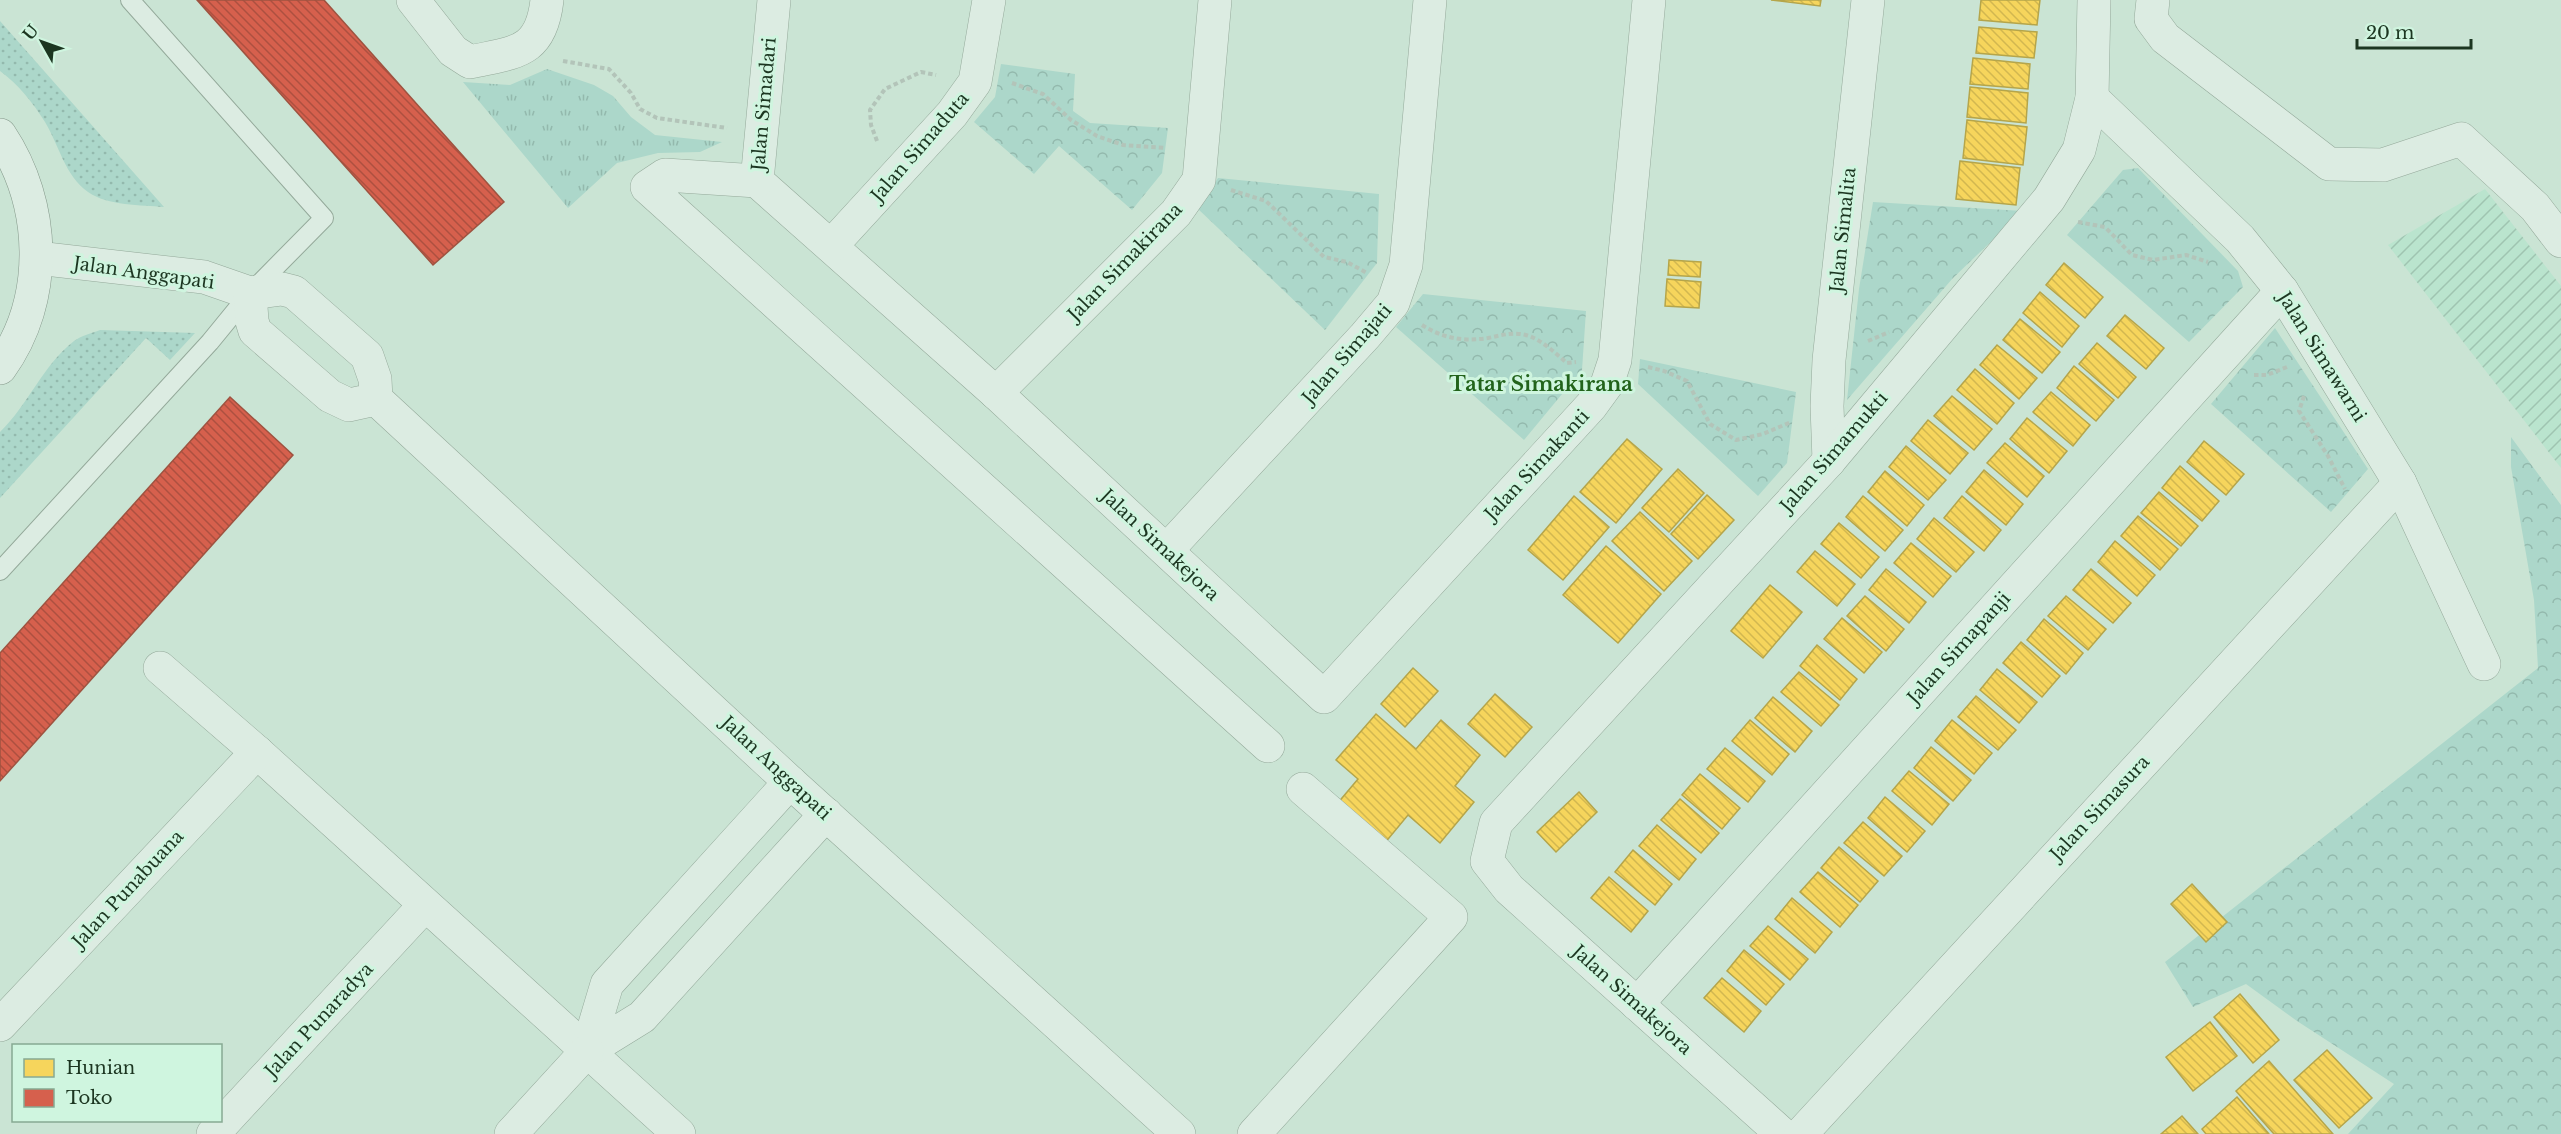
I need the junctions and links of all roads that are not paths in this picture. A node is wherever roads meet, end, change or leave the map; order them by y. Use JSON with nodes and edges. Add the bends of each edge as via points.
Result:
{"nodes":[{"id":1,"x":130,"y":0,"type":"edge"},
{"id":2,"x":413,"y":0,"type":"edge"},
{"id":3,"x":547,"y":0,"type":"edge"},
{"id":4,"x":774,"y":0,"type":"edge"},
{"id":5,"x":989,"y":0,"type":"edge"},
{"id":6,"x":1215,"y":0,"type":"edge"},
{"id":7,"x":1430,"y":0,"type":"edge"},
{"id":8,"x":1649,"y":0,"type":"edge"},
{"id":9,"x":1868,"y":0,"type":"edge"},
{"id":10,"x":2094,"y":0,"type":"edge"},
{"id":11,"x":2153,"y":0,"type":"edge"},
{"id":12,"x":2092,"y":98,"type":"junction"},
{"id":13,"x":0,"y":135,"type":"edge"},
{"id":14,"x":757,"y":181,"type":"junction"},
{"id":15,"x":2561,"y":241,"type":"edge"},
{"id":16,"x":832,"y":245,"type":"junction"},
{"id":17,"x":37,"y":258,"type":"junction"},
{"id":18,"x":2282,"y":291,"type":"junction"},
{"id":19,"x":250,"y":293,"type":"junction"},
{"id":20,"x":0,"y":369,"type":"edge"},
{"id":21,"x":996,"y":393,"type":"junction"},
{"id":22,"x":376,"y":399,"type":"junction"},
{"id":23,"x":1829,"y":461,"type":"junction"},
{"id":24,"x":2400,"y":483,"type":"junction"},
{"id":25,"x":1167,"y":550,"type":"junction"},
{"id":26,"x":0,"y":571,"type":"edge"},
{"id":27,"x":2484,"y":664,"type":"dead end"},
{"id":28,"x":160,"y":668,"type":"dead end"},
{"id":29,"x":1324,"y":697,"type":"joint"},
{"id":30,"x":1268,"y":746,"type":"dead end"},
{"id":31,"x":257,"y":752,"type":"junction"},
{"id":32,"x":790,"y":782,"type":"junction"},
{"id":33,"x":1303,"y":789,"type":"dead end"},
{"id":34,"x":826,"y":814,"type":"junction"},
{"id":35,"x":1487,"y":861,"type":"joint"},
{"id":36,"x":425,"y":906,"type":"junction"},
{"id":37,"x":1637,"y":1004,"type":"junction"},
{"id":38,"x":0,"y":1025,"type":"edge"},
{"id":39,"x":586,"y":1051,"type":"junction"},
{"id":40,"x":213,"y":1134,"type":"edge"},
{"id":41,"x":511,"y":1134,"type":"edge"},
{"id":42,"x":679,"y":1134,"type":"edge"},
{"id":43,"x":1179,"y":1134,"type":"edge"},
{"id":44,"x":1254,"y":1134,"type":"edge"},
{"id":45,"x":1782,"y":1134,"type":"edge"},
{"id":46,"x":1801,"y":1134,"type":"edge"}],
"edges":[{"from":1,"to":19,"type":"lane","via":[[324,218]]},
{"from":2,"to":3,"type":"street","via":[[453,51],[470,62],[519,51],[536,39]]},
{"from":4,"to":14,"type":"street","name":"Jalan Simadari"},
{"from":5,"to":16,"type":"street","name":"Jalan Simaduta","via":[[975,82],[952,114]]},
{"from":6,"to":21,"type":"street","name":"Jalan Simakirana","via":[[1201,165],[1176,213]]},
{"from":7,"to":25,"type":"street","name":"Jalan Simajati","via":[[1406,265],[1393,303]]},
{"from":8,"to":29,"type":"street","name":"Jalan Simakanti","via":[[1615,360],[1607,384]]},
{"from":9,"to":23,"type":"street","name":"Jalan Simalita","via":[[1829,360]]},
{"from":10,"to":12,"type":"street","name":"Jalan Simamukti"},
{"from":11,"to":15,"type":"street","via":[[2151,19],[2164,38],[2330,164],[2383,165],[2460,140],[2535,207]]},
{"from":12,"to":18,"type":"street","name":"Jalan Simawarni","via":[[2240,239]]},
{"from":12,"to":23,"type":"street","name":"Jalan Simamukti","via":[[2079,150],[2049,199]]},
{"from":13,"to":17,"type":"street","via":[[27,187],[35,222]]},
{"from":14,"to":16,"type":"street","name":"Jalan Simadari"},
{"from":14,"to":30,"type":"street","via":[[665,175],[647,187]]},
{"from":16,"to":21,"type":"street","name":"Jalan Simadari"},
{"from":17,"to":19,"type":"street","name":"Jalan Anggapati","via":[[204,278]]},
{"from":17,"to":20,"type":"street","via":[[33,296],[21,333]]},
{"from":18,"to":24,"type":"street","name":"Jalan Simawarni"},
{"from":18,"to":37,"type":"street","name":"Jalan Simapanji"},
{"from":19,"to":22,"type":"street","name":"Jalan Anggapati","via":[[282,289],[294,292],[367,356],[375,379]]},
{"from":19,"to":22,"type":"street","via":[[255,331],[330,396],[349,405]]},
{"from":19,"to":26,"type":"lane","via":[[202,351]]},
{"from":21,"to":25,"type":"street","name":"Jalan Simakejora"},
{"from":22,"to":32,"type":"street","name":"Jalan Anggapati"},
{"from":23,"to":35,"type":"street","name":"Jalan Simamukti","via":[[1496,823]]},
{"from":24,"to":27,"type":"street","name":"Jalan Simawarni"},
{"from":24,"to":46,"type":"street","name":"Jalan Simasura"},
{"from":25,"to":29,"type":"street","name":"Jalan Simakejora"},
{"from":28,"to":31,"type":"street"},
{"from":31,"to":36,"type":"street"},
{"from":31,"to":38,"type":"street","name":"Jalan Punabuana"},
{"from":32,"to":34,"type":"street","name":"Jalan Anggapati"},
{"from":32,"to":39,"type":"street","via":[[607,984]]},
{"from":33,"to":44,"type":"street","via":[[1451,917]]},
{"from":34,"to":39,"type":"street","via":[[642,1017]]},
{"from":34,"to":43,"type":"street","name":"Jalan Anggapati"},
{"from":35,"to":37,"type":"street","name":"Jalan Simakejora","via":[[1509,889]]},
{"from":36,"to":39,"type":"street"},
{"from":36,"to":40,"type":"street","name":"Jalan Punaradya"},
{"from":37,"to":45,"type":"street","name":"Jalan Simakejora"},
{"from":39,"to":41,"type":"street"},
{"from":39,"to":42,"type":"street"}]}
